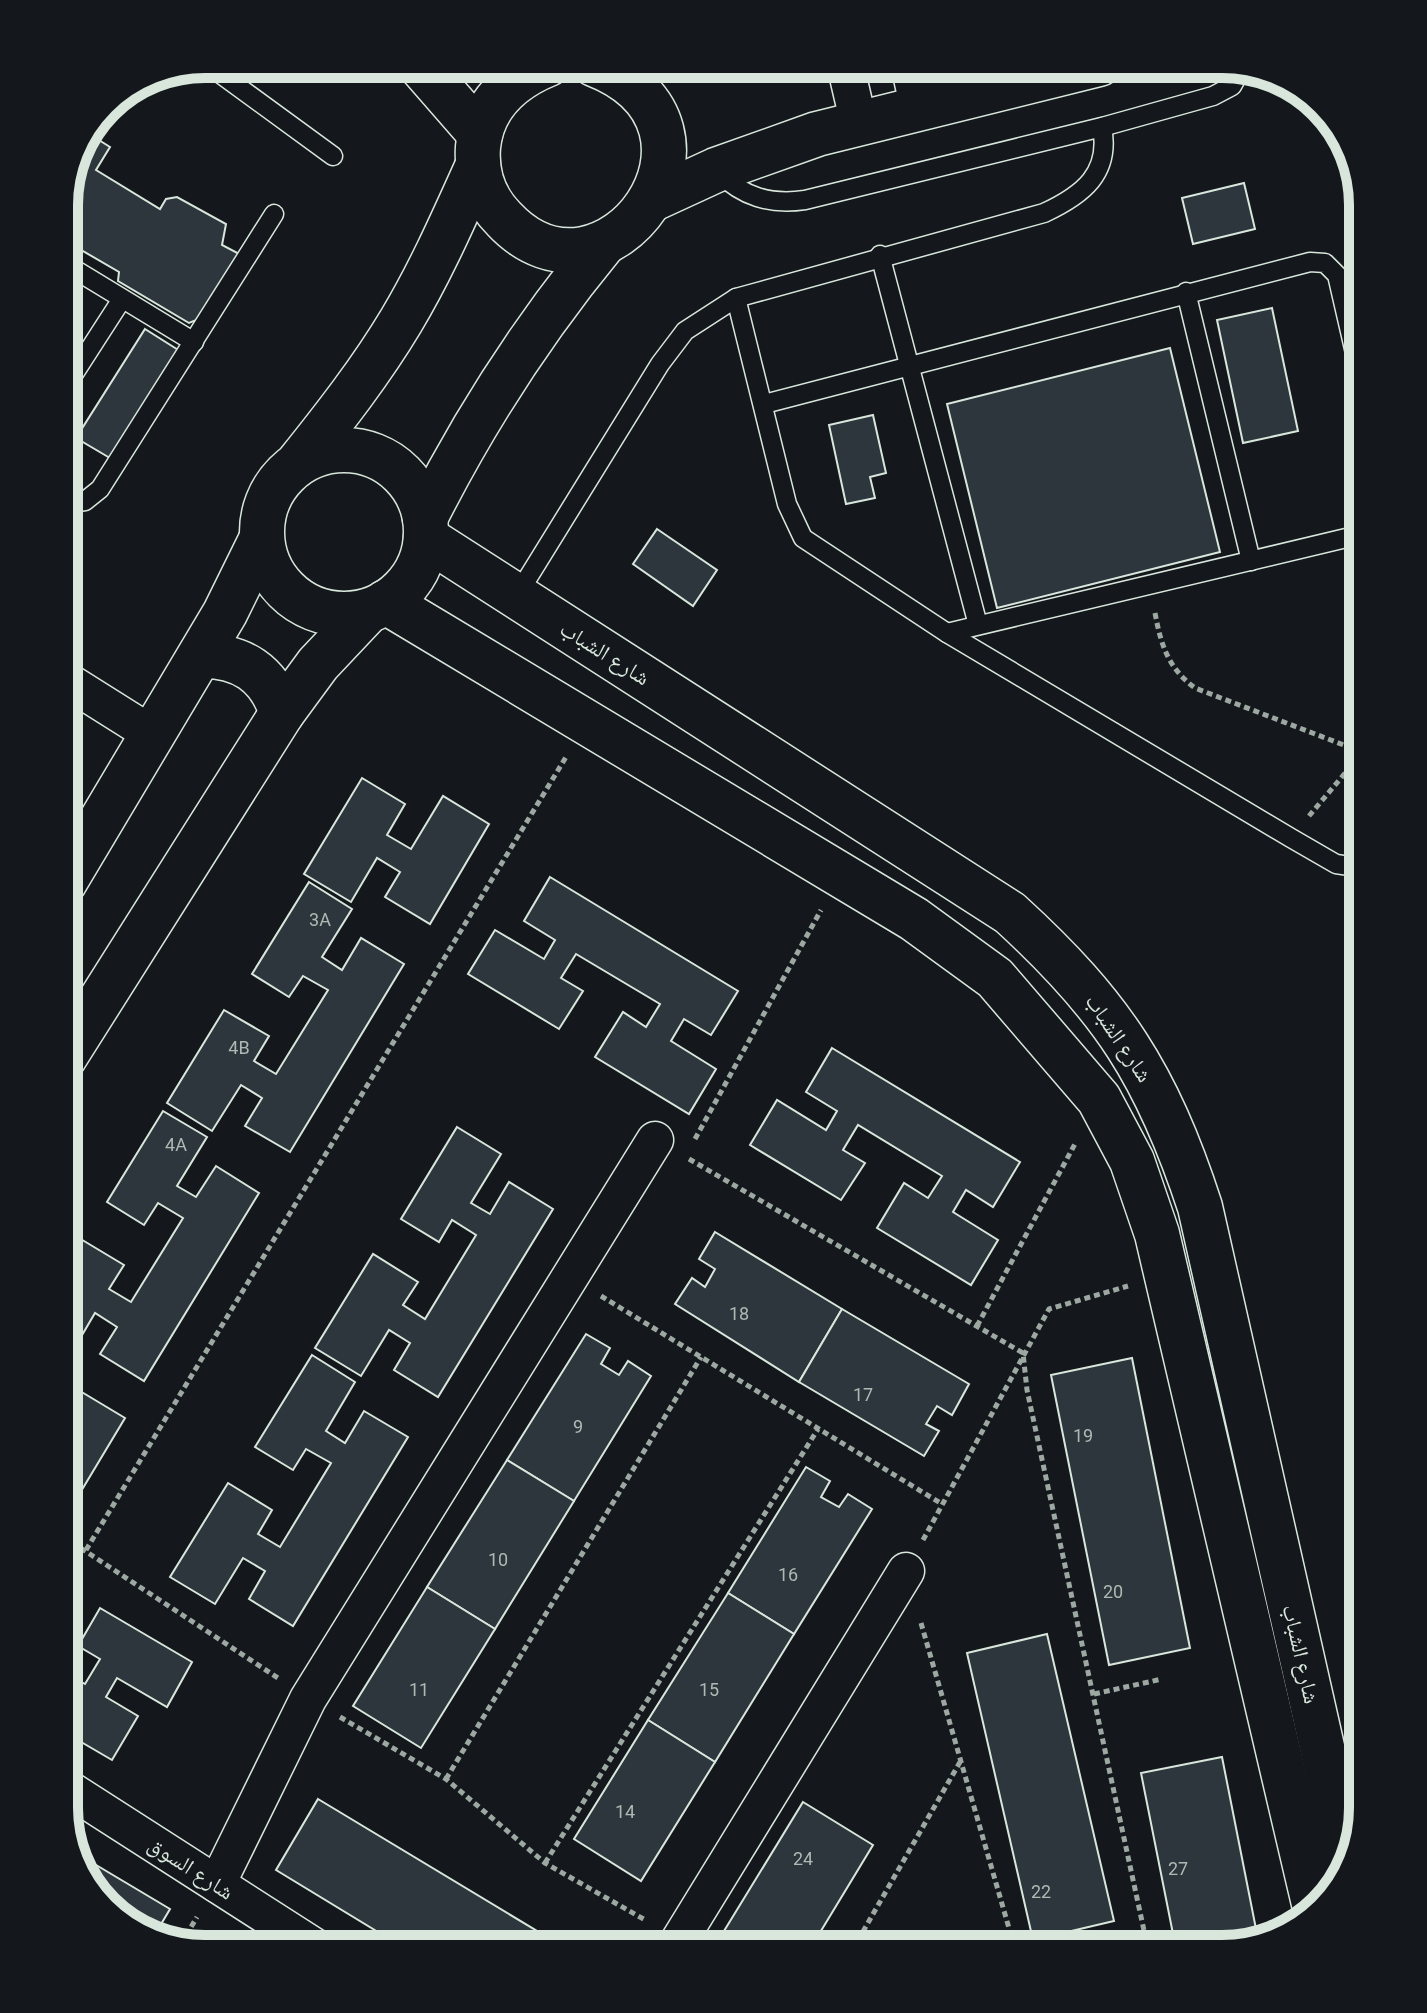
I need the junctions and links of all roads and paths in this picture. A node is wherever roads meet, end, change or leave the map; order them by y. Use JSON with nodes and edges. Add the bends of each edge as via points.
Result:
{"nodes":[{"id":1,"x":226,"y":78,"type":"edge"},
{"id":2,"x":429,"y":78,"type":"edge"},
{"id":3,"x":519,"y":78,"type":"edge"},
{"id":4,"x":624,"y":78,"type":"edge"},
{"id":5,"x":848,"y":78,"type":"edge"},
{"id":6,"x":912,"y":78,"type":"edge"},
{"id":7,"x":1044,"y":78,"type":"edge"},
{"id":8,"x":1234,"y":78,"type":"edge"},
{"id":9,"x":919,"y":110,"type":"junction"},
{"id":10,"x":859,"y":124,"type":"junction"},
{"id":11,"x":1102,"y":127,"type":"junction"},
{"id":12,"x":479,"y":150,"type":"junction"},
{"id":13,"x":333,"y":156,"type":"dead end"},
{"id":14,"x":716,"y":170,"type":"junction"},
{"id":15,"x":653,"y":199,"type":"junction"},
{"id":16,"x":274,"y":214,"type":"dead end"},
{"id":17,"x":604,"y":243,"type":"junction"},
{"id":18,"x":880,"y":255,"type":"junction"},
{"id":19,"x":78,"y":272,"type":"edge"},
{"id":20,"x":1186,"y":292,"type":"junction"},
{"id":21,"x":736,"y":298,"type":"junction"},
{"id":22,"x":122,"y":299,"type":"junction"},
{"id":23,"x":1349,"y":326,"type":"edge"},
{"id":24,"x":194,"y":342,"type":"junction"},
{"id":25,"x":912,"y":365,"type":"junction"},
{"id":26,"x":78,"y":367,"type":"edge"},
{"id":27,"x":764,"y":404,"type":"junction"},
{"id":28,"x":299,"y":462,"type":"junction"},
{"id":29,"x":78,"y":502,"type":"edge"},
{"id":30,"x":425,"y":528,"type":"junction"},
{"id":31,"x":1349,"y":537,"type":"edge"},
{"id":32,"x":261,"y":540,"type":"junction"},
{"id":33,"x":1251,"y":561,"type":"junction"},
{"id":34,"x":1149,"y":585,"type":"junction"},
{"id":35,"x":516,"y":597,"type":"junction"},
{"id":36,"x":376,"y":607,"type":"junction"},
{"id":37,"x":978,"y":625,"type":"junction"},
{"id":38,"x":947,"y":633,"type":"junction"},
{"id":39,"x":200,"y":656,"type":"junction"},
{"id":40,"x":78,"y":688,"type":"edge"},
{"id":41,"x":282,"y":713,"type":"junction"},
{"id":42,"x":588,"y":722,"type":"junction"},
{"id":43,"x":153,"y":735,"type":"junction"},
{"id":44,"x":1349,"y":747,"type":"edge"},
{"id":45,"x":1349,"y":768,"type":"edge"},
{"id":46,"x":1291,"y":838,"type":"junction"},
{"id":47,"x":78,"y":860,"type":"edge"},
{"id":48,"x":1349,"y":866,"type":"edge"},
{"id":49,"x":841,"y":874,"type":"junction"},
{"id":50,"x":78,"y":1036,"type":"edge"},
{"id":51,"x":1099,"y":1099,"type":"junction"},
{"id":52,"x":655,"y":1140,"type":"dead end"},
{"id":53,"x":1166,"y":1275,"type":"junction"},
{"id":54,"x":570,"y":1277,"type":"junction"},
{"id":55,"x":977,"y":1326,"type":"junction"},
{"id":56,"x":1023,"y":1353,"type":"junction"},
{"id":57,"x":701,"y":1357,"type":"junction"},
{"id":58,"x":818,"y":1429,"type":"junction"},
{"id":59,"x":942,"y":1504,"type":"junction"},
{"id":60,"x":78,"y":1545,"type":"edge"},
{"id":61,"x":86,"y":1550,"type":"junction"},
{"id":62,"x":906,"y":1571,"type":"junction"},
{"id":63,"x":1162,"y":1679,"type":"dead end"},
{"id":64,"x":1094,"y":1694,"type":"junction"},
{"id":65,"x":308,"y":1699,"type":"junction"},
{"id":66,"x":961,"y":1760,"type":"junction"},
{"id":67,"x":446,"y":1779,"type":"junction"},
{"id":68,"x":78,"y":1795,"type":"edge"},
{"id":69,"x":1344,"y":1844,"type":"edge"},
{"id":70,"x":545,"y":1863,"type":"junction"},
{"id":71,"x":217,"y":1884,"type":"junction"},
{"id":72,"x":1313,"y":1897,"type":"edge"},
{"id":73,"x":296,"y":1935,"type":"edge"},
{"id":74,"x":662,"y":1935,"type":"edge"},
{"id":75,"x":683,"y":1935,"type":"edge"},
{"id":76,"x":861,"y":1935,"type":"edge"},
{"id":77,"x":1011,"y":1935,"type":"edge"},
{"id":78,"x":1145,"y":1935,"type":"edge"}],
"edges":[{"from":1,"to":13,"type":"lane"},
{"from":2,"to":12,"type":"street"},
{"from":3,"to":12,"type":"street","via":[[489,110]]},
{"from":4,"to":15,"type":"street","via":[[651,106],[661,128],[665,152]]},
{"from":5,"to":10,"type":"street"},
{"from":6,"to":9,"type":"street"},
{"from":7,"to":9,"type":"street"},
{"from":8,"to":11,"type":"lane","via":[[1223,92]]},
{"from":9,"to":10,"type":"street"},
{"from":10,"to":14,"type":"street"},
{"from":11,"to":14,"type":"lane","via":[[785,203],[746,194]]},
{"from":11,"to":18,"type":"lane","via":[[1099,172],[1071,200],[1044,213]]},
{"from":12,"to":17,"type":"street","via":[[489,200],[512,228],[555,247]]},
{"from":12,"to":28,"type":"street","via":[[442,245],[401,321]]},
{"from":14,"to":15,"type":"street"},
{"from":15,"to":17,"type":"street","via":[[641,218]]},
{"from":16,"to":24,"type":"lane"},
{"from":17,"to":30,"type":"street","via":[[523,348],[455,460]]},
{"from":18,"to":21,"type":"lane"},
{"from":18,"to":25,"type":"lane"},
{"from":19,"to":22,"type":"lane"},
{"from":20,"to":23,"type":"lane","via":[[1310,262],[1325,263],[1339,282]]},
{"from":20,"to":25,"type":"lane"},
{"from":20,"to":33,"type":"lane"},
{"from":21,"to":27,"type":"lane"},
{"from":21,"to":35,"type":"lane","via":[[701,318],[671,347]]},
{"from":22,"to":24,"type":"lane"},
{"from":22,"to":26,"type":"lane"},
{"from":24,"to":29,"type":"lane","via":[[100,489]]},
{"from":25,"to":27,"type":"lane"},
{"from":25,"to":37,"type":"lane"},
{"from":27,"to":38,"type":"lane","via":[[787,504],[803,538]]},
{"from":28,"to":30,"type":"street","via":[[351,450],[377,457],[400,472],[416,493]]},
{"from":28,"to":32,"type":"street","via":[[270,496]]},
{"from":30,"to":35,"type":"street","name":"شارع الشباب"},
{"from":30,"to":36,"type":"street","via":[[414,575]]},
{"from":31,"to":33,"type":"lane"},
{"from":32,"to":36,"type":"street","via":[[267,562],[290,595],[326,613]]},
{"from":32,"to":39,"type":"street"},
{"from":33,"to":34,"type":"lane"},
{"from":34,"to":37,"type":"lane"},
{"from":34,"to":44,"type":"path","via":[[1165,654],[1182,678],[1195,688]]},
{"from":35,"to":69,"type":"street","name":"شارع الشباب","via":[[1010,913],[1062,961],[1108,1015],[1178,1139],[1200,1207]]},
{"from":36,"to":41,"type":"street","via":[[318,664]]},
{"from":36,"to":42,"type":"street","name":"شارع الشباب"},
{"from":37,"to":38,"type":"lane"},
{"from":38,"to":46,"type":"lane"},
{"from":39,"to":41,"type":"street","via":[[236,659],[252,668],[271,688]]},
{"from":39,"to":43,"type":"street"},
{"from":40,"to":43,"type":"street"},
{"from":41,"to":50,"type":"street"},
{"from":42,"to":49,"type":"street","name":"شارع الشباب"},
{"from":42,"to":61,"type":"path"},
{"from":43,"to":47,"type":"street"},
{"from":45,"to":46,"type":"path"},
{"from":46,"to":48,"type":"lane"},
{"from":49,"to":51,"type":"street","name":"شارع الشباب","via":[[995,978]]},
{"from":49,"to":55,"type":"path","via":[[685,1157]]},
{"from":51,"to":53,"type":"street","name":"شارع الشباب","via":[[1132,1161]]},
{"from":51,"to":55,"type":"path"},
{"from":52,"to":54,"type":"street"},
{"from":53,"to":56,"type":"path","via":[[1049,1309]]},
{"from":53,"to":72,"type":"street","name":"شارع الشباب"},
{"from":54,"to":57,"type":"path"},
{"from":54,"to":65,"type":"street"},
{"from":55,"to":56,"type":"path"},
{"from":56,"to":59,"type":"path"},
{"from":56,"to":64,"type":"path"},
{"from":57,"to":58,"type":"path"},
{"from":57,"to":67,"type":"path"},
{"from":58,"to":59,"type":"path"},
{"from":58,"to":70,"type":"path"},
{"from":59,"to":62,"type":"path"},
{"from":60,"to":61,"type":"path"},
{"from":61,"to":65,"type":"path"},
{"from":62,"to":66,"type":"path"},
{"from":62,"to":75,"type":"street"},
{"from":63,"to":64,"type":"path"},
{"from":64,"to":78,"type":"path"},
{"from":65,"to":67,"type":"path"},
{"from":65,"to":71,"type":"street"},
{"from":66,"to":76,"type":"path"},
{"from":66,"to":77,"type":"path"},
{"from":67,"to":70,"type":"path"},
{"from":68,"to":71,"type":"street","name":"شارع السوق"},
{"from":70,"to":74,"type":"path"},
{"from":71,"to":73,"type":"street","name":"شارع السوق"}]}
